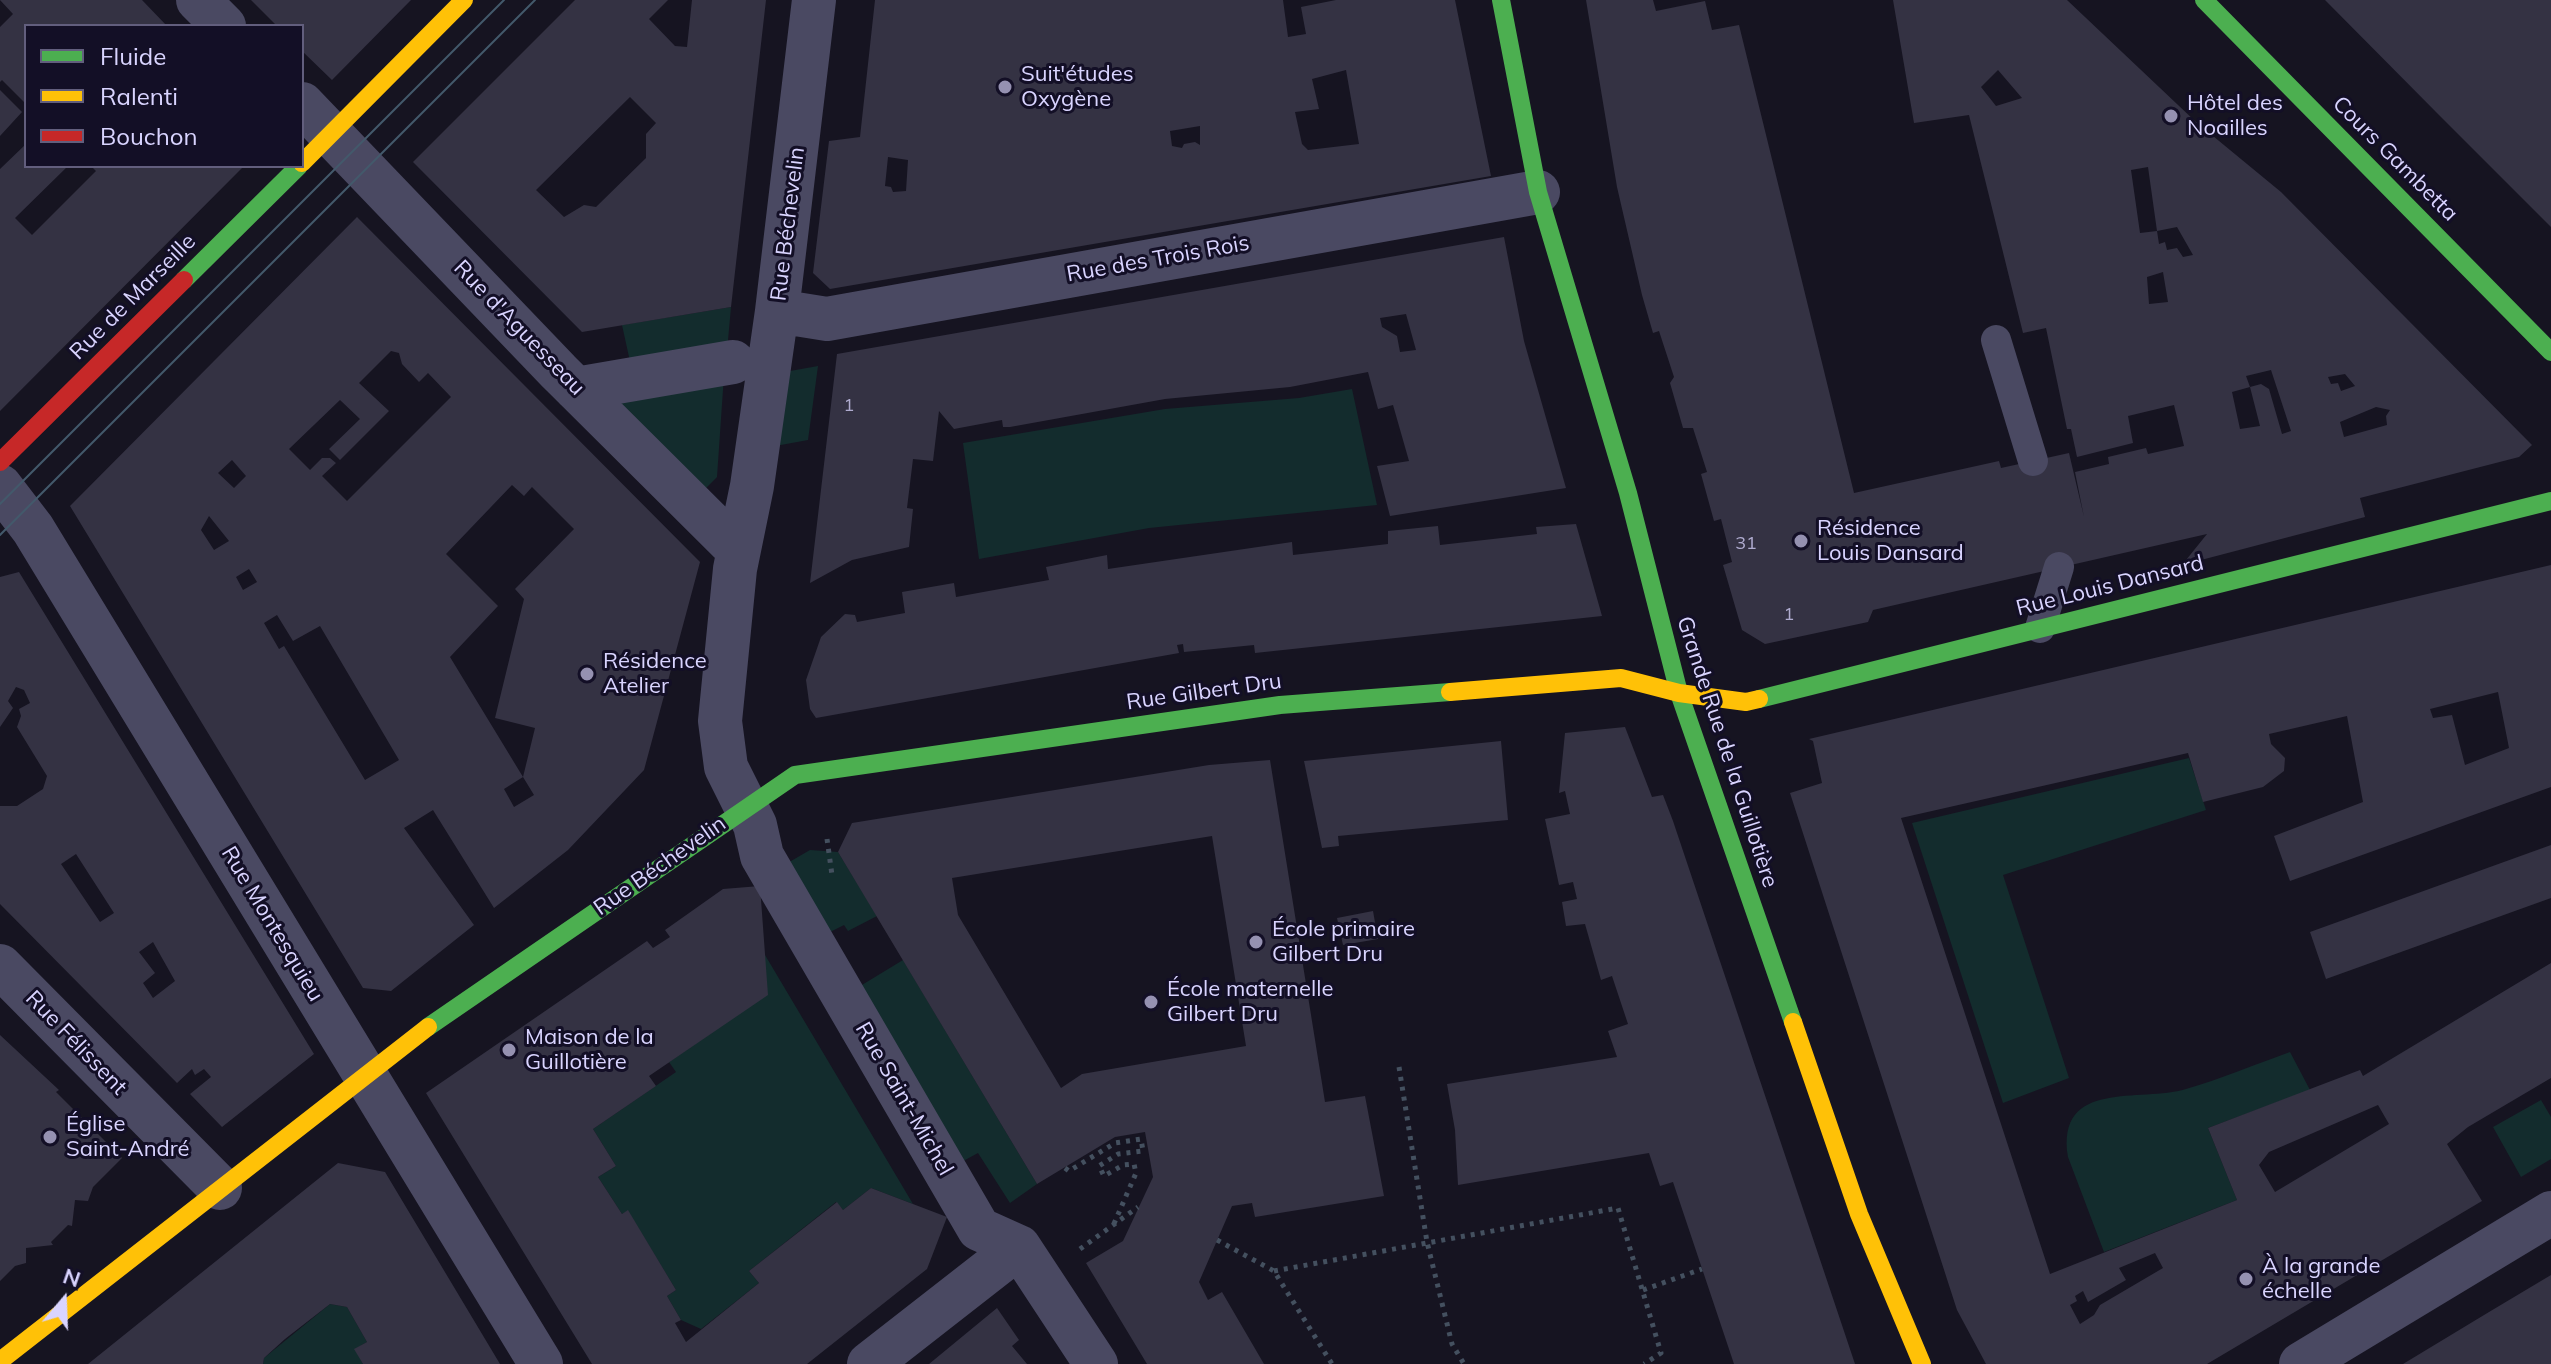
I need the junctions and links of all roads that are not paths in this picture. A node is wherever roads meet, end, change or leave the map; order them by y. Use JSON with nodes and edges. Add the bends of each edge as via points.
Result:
{"nodes":[{"id":1,"x":198,"y":0,"type":"edge"},
{"id":2,"x":464,"y":0,"type":"edge"},
{"id":3,"x":814,"y":0,"type":"edge"},
{"id":4,"x":1501,"y":0,"type":"edge"},
{"id":5,"x":2204,"y":0,"type":"edge"},
{"id":6,"x":222,"y":24,"type":"edge"},
{"id":7,"x":309,"y":142,"type":"edge"},
{"id":8,"x":284,"y":168,"type":"edge"},
{"id":9,"x":1538,"y":192,"type":"junction"},
{"id":10,"x":777,"y":311,"type":"junction"},
{"id":11,"x":1996,"y":340,"type":"dead end"},
{"id":12,"x":2551,"y":352,"type":"edge"},
{"id":13,"x":733,"y":362,"type":"dead end"},
{"id":14,"x":576,"y":389,"type":"junction"},
{"id":15,"x":2033,"y":461,"type":"dead end"},
{"id":16,"x":0,"y":462,"type":"edge"},
{"id":17,"x":0,"y":486,"type":"edge"},
{"id":18,"x":2551,"y":501,"type":"edge"},
{"id":19,"x":738,"y":550,"type":"junction"},
{"id":20,"x":2059,"y":567,"type":"dead end"},
{"id":21,"x":2040,"y":628,"type":"junction"},
{"id":22,"x":1679,"y":693,"type":"junction"},
{"id":23,"x":745,"y":808,"type":"junction"},
{"id":24,"x":0,"y":966,"type":"edge"},
{"id":25,"x":364,"y":1077,"type":"junction"},
{"id":26,"x":220,"y":1188,"type":"junction"},
{"id":27,"x":2551,"y":1213,"type":"edge"},
{"id":28,"x":1019,"y":1247,"type":"junction"},
{"id":29,"x":0,"y":1361,"type":"edge"},
{"id":30,"x":541,"y":1364,"type":"edge"},
{"id":31,"x":869,"y":1364,"type":"edge"},
{"id":32,"x":1096,"y":1364,"type":"edge"},
{"id":33,"x":1922,"y":1364,"type":"edge"},
{"id":34,"x":2301,"y":1364,"type":"edge"}],
"edges":[{"from":1,"to":6,"type":"street"},
{"from":2,"to":7,"type":"street","name":"Rue de Marseille"},
{"from":3,"to":10,"type":"street","name":"Rue Béchevelin"},
{"from":4,"to":9,"type":"street","name":"Grande Rue de la Guillotière"},
{"from":5,"to":12,"type":"street","name":"Cours Gambetta"},
{"from":7,"to":14,"type":"street","name":"Rue d'Aguesseau"},
{"from":8,"to":16,"type":"street","name":"Rue de Marseille"},
{"from":9,"to":10,"type":"street","name":"Rue des Trois Rois","via":[[827,319]]},
{"from":9,"to":22,"type":"street","name":"Grande Rue de la Guillotière","via":[[1628,493]]},
{"from":10,"to":19,"type":"street","name":"Rue Béchevelin"},
{"from":11,"to":15,"type":"lane"},
{"from":13,"to":14,"type":"street"},
{"from":14,"to":19,"type":"street","name":"Rue d'Aguesseau"},
{"from":17,"to":25,"type":"street","name":"Rue Montesquieu","via":[[33,529]]},
{"from":18,"to":21,"type":"street","name":"Rue Louis Dansard"},
{"from":19,"to":23,"type":"street","name":"Rue Béchevelin","via":[[720,721],[726,767]]},
{"from":20,"to":21,"type":"lane"},
{"from":21,"to":22,"type":"street","name":"Rue Louis Dansard","via":[[1746,702]]},
{"from":22,"to":23,"type":"street","name":"Rue Gilbert Dru","via":[[1621,678],[1280,705],[795,775]]},
{"from":22,"to":33,"type":"street","name":"Grande Rue de la Guillotière","via":[[1859,1214]]},
{"from":23,"to":25,"type":"street","name":"Rue Béchevelin","via":[[403,1044]]},
{"from":23,"to":28,"type":"street","name":"Rue Saint-Michel","via":[[762,856],[979,1229]]},
{"from":24,"to":26,"type":"street","name":"Rue Félissent"},
{"from":25,"to":26,"type":"street","name":"Rue Béchevelin"},
{"from":25,"to":30,"type":"street","name":"Rue Montesquieu"},
{"from":26,"to":29,"type":"street","name":"Rue Béchevelin"},
{"from":27,"to":34,"type":"street"},
{"from":28,"to":31,"type":"street"},
{"from":28,"to":32,"type":"street"}]}
